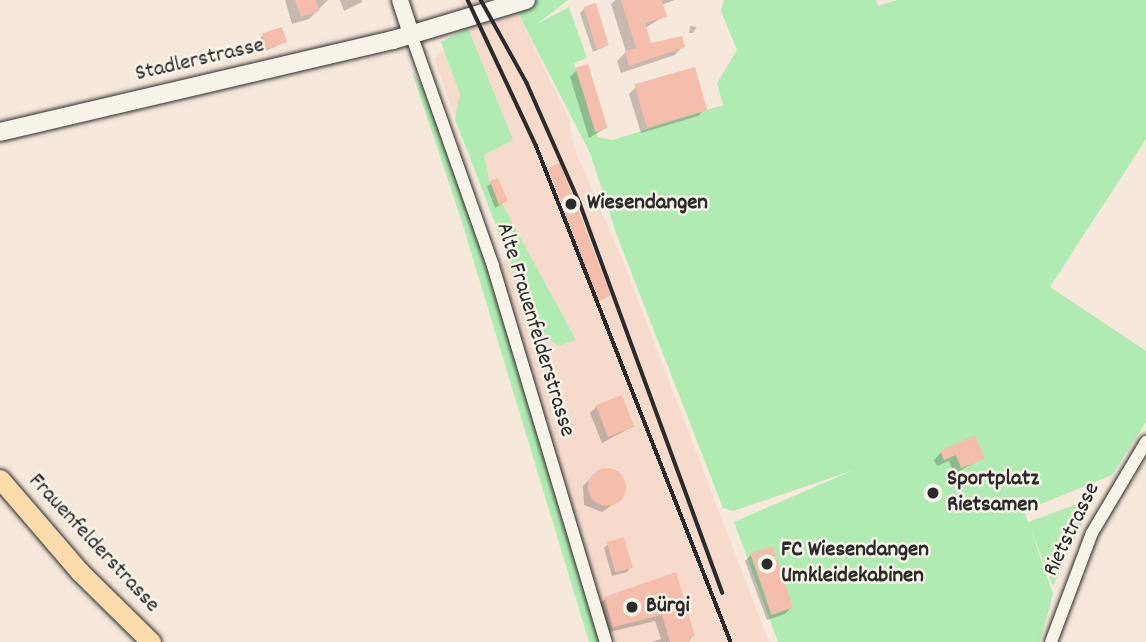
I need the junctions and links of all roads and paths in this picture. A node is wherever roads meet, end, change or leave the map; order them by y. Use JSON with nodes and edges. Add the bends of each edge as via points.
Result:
{"nodes":[{"id":1,"x":400,"y":0,"type":"edge"},
{"id":2,"x":526,"y":0,"type":"edge"},
{"id":3,"x":411,"y":34,"type":"junction"},
{"id":4,"x":0,"y":132,"type":"edge"},
{"id":5,"x":1146,"y":442,"type":"edge"},
{"id":6,"x":0,"y":479,"type":"edge"},
{"id":7,"x":151,"y":642,"type":"edge"},
{"id":8,"x":606,"y":642,"type":"edge"},
{"id":9,"x":1051,"y":642,"type":"edge"}],
"edges":[{"from":1,"to":3,"type":"street"},
{"from":2,"to":3,"type":"main road","name":"Stadlerstrasse"},
{"from":3,"to":4,"type":"main road","name":"Stadlerstrasse"},
{"from":3,"to":8,"type":"street","name":"Alte Frauenfelderstrasse","via":[[493,266]]},
{"from":5,"to":9,"type":"street","name":"Rietstrasse","via":[[1092,533]]},
{"from":6,"to":7,"type":"main road","name":"Frauenfelderstrasse","via":[[80,572]]}]}
